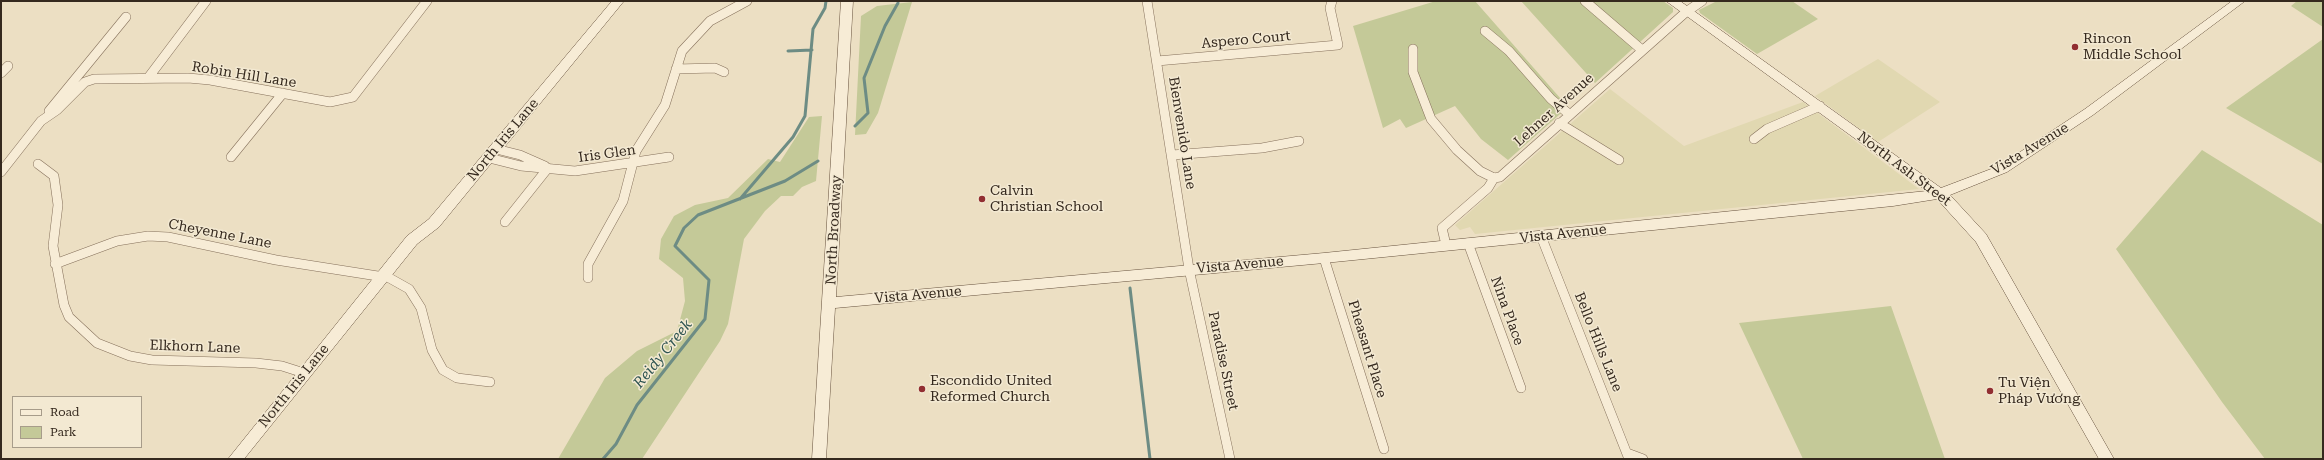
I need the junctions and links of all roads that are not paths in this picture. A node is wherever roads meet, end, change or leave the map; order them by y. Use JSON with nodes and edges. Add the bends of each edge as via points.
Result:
{"nodes":[{"id":1,"x":206,"y":1,"type":"edge"},
{"id":2,"x":427,"y":1,"type":"edge"},
{"id":3,"x":618,"y":1,"type":"edge"},
{"id":4,"x":747,"y":1,"type":"edge"},
{"id":5,"x":847,"y":1,"type":"edge"},
{"id":6,"x":1147,"y":1,"type":"edge"},
{"id":7,"x":1332,"y":1,"type":"edge"},
{"id":8,"x":1585,"y":1,"type":"edge"},
{"id":9,"x":1672,"y":1,"type":"edge"},
{"id":10,"x":1702,"y":1,"type":"edge"},
{"id":11,"x":2239,"y":1,"type":"edge"},
{"id":12,"x":1686,"y":12,"type":"junction"},
{"id":13,"x":126,"y":17,"type":"dead end"},
{"id":14,"x":1485,"y":31,"type":"dead end"},
{"id":15,"x":1413,"y":49,"type":"dead end"},
{"id":16,"x":1642,"y":50,"type":"junction"},
{"id":17,"x":1157,"y":61,"type":"junction"},
{"id":18,"x":8,"y":66,"type":"dead end"},
{"id":19,"x":676,"y":69,"type":"junction"},
{"id":20,"x":724,"y":72,"type":"dead end"},
{"id":21,"x":1,"y":73,"type":"edge"},
{"id":22,"x":148,"y":78,"type":"junction"},
{"id":23,"x":283,"y":93,"type":"junction"},
{"id":24,"x":1820,"y":106,"type":"junction"},
{"id":25,"x":1569,"y":114,"type":"junction"},
{"id":26,"x":41,"y":121,"type":"junction"},
{"id":27,"x":1559,"y":123,"type":"junction"},
{"id":28,"x":1754,"y":139,"type":"dead end"},
{"id":29,"x":1299,"y":141,"type":"dead end"},
{"id":30,"x":492,"y":154,"type":"junction"},
{"id":31,"x":1172,"y":155,"type":"junction"},
{"id":32,"x":232,"y":157,"type":"dead end"},
{"id":33,"x":669,"y":157,"type":"dead end"},
{"id":34,"x":1619,"y":160,"type":"dead end"},
{"id":35,"x":38,"y":164,"type":"dead end"},
{"id":36,"x":632,"y":164,"type":"junction"},
{"id":37,"x":548,"y":168,"type":"junction"},
{"id":38,"x":1,"y":172,"type":"edge"},
{"id":39,"x":1494,"y":178,"type":"junction"},
{"id":40,"x":1940,"y":194,"type":"junction"},
{"id":41,"x":505,"y":222,"type":"dead end"},
{"id":42,"x":1541,"y":236,"type":"junction"},
{"id":43,"x":1468,"y":243,"type":"junction"},
{"id":44,"x":1446,"y":245,"type":"junction"},
{"id":45,"x":1324,"y":258,"type":"junction"},
{"id":46,"x":55,"y":264,"type":"junction"},
{"id":47,"x":1189,"y":269,"type":"junction"},
{"id":48,"x":384,"y":276,"type":"junction"},
{"id":49,"x":588,"y":278,"type":"dead end"},
{"id":50,"x":830,"y":303,"type":"junction"},
{"id":51,"x":304,"y":373,"type":"junction"},
{"id":52,"x":490,"y":382,"type":"dead end"},
{"id":53,"x":1521,"y":388,"type":"dead end"},
{"id":54,"x":1384,"y":449,"type":"dead end"},
{"id":55,"x":1628,"y":456,"type":"edge"},
{"id":56,"x":235,"y":459,"type":"edge"},
{"id":57,"x":819,"y":459,"type":"edge"},
{"id":58,"x":1230,"y":459,"type":"edge"},
{"id":59,"x":1643,"y":459,"type":"edge"},
{"id":60,"x":2107,"y":459,"type":"edge"}],
"edges":[{"from":1,"to":22,"type":"street"},
{"from":2,"to":23,"type":"street","name":"Robin Hill Lane","via":[[353,97],[330,102]]},
{"from":3,"to":30,"type":"street","name":"North Iris Lane"},
{"from":4,"to":19,"type":"street","via":[[722,13],[702,28],[682,51]]},
{"from":5,"to":50,"type":"street","name":"North Broadway"},
{"from":6,"to":17,"type":"street","name":"Bienvenido Lane"},
{"from":7,"to":17,"type":"street","name":"Aspero Court","via":[[1330,8],[1338,45]]},
{"from":8,"to":16,"type":"street"},
{"from":9,"to":12,"type":"street","name":"North Ash Street"},
{"from":10,"to":12,"type":"street","name":"Lehner Avenue"},
{"from":11,"to":40,"type":"street","name":"Vista Avenue","via":[[2089,112],[2003,169]]},
{"from":12,"to":16,"type":"street","name":"Lehner Avenue"},
{"from":12,"to":24,"type":"street","name":"North Ash Street"},
{"from":13,"to":26,"type":"street"},
{"from":14,"to":25,"type":"street","via":[[1509,51],[1550,99]]},
{"from":15,"to":39,"type":"street","via":[[1413,72],[1432,119],[1457,150],[1480,171]]},
{"from":16,"to":25,"type":"street","name":"Lehner Avenue"},
{"from":17,"to":31,"type":"street","name":"Bienvenido Lane"},
{"from":18,"to":21,"type":"street"},
{"from":19,"to":20,"type":"street","via":[[715,68]]},
{"from":19,"to":36,"type":"street","via":[[665,105],[641,141]]},
{"from":22,"to":23,"type":"street","name":"Robin Hill Lane","via":[[210,80]]},
{"from":22,"to":26,"type":"street","name":"Robin Hill Lane","via":[[102,78],[85,82],[58,110]]},
{"from":23,"to":32,"type":"street"},
{"from":24,"to":28,"type":"street","via":[[1767,129]]},
{"from":24,"to":40,"type":"street","name":"North Ash Street"},
{"from":25,"to":27,"type":"street","name":"Lehner Avenue"},
{"from":26,"to":38,"type":"street","name":"Robin Hill Lane"},
{"from":27,"to":34,"type":"street"},
{"from":27,"to":39,"type":"street","name":"Lehner Avenue","via":[[1504,175]]},
{"from":29,"to":31,"type":"street","via":[[1262,148]]},
{"from":30,"to":37,"type":"street","name":"Iris Glen","via":[[521,166]]},
{"from":30,"to":48,"type":"street","name":"North Iris Lane","via":[[434,222],[412,240]]},
{"from":31,"to":47,"type":"street","name":"Bienvenido Lane"},
{"from":33,"to":36,"type":"street","name":"Iris Glen"},
{"from":35,"to":46,"type":"street","name":"Elkhorn Lane","via":[[54,176],[58,205],[53,246]]},
{"from":36,"to":37,"type":"street","name":"Iris Glen","via":[[575,171]]},
{"from":36,"to":49,"type":"street","via":[[623,202],[588,264]]},
{"from":37,"to":41,"type":"street"},
{"from":39,"to":44,"type":"street","name":"Lehner Avenue","via":[[1488,188],[1442,228]]},
{"from":40,"to":42,"type":"street","name":"Vista Avenue"},
{"from":40,"to":60,"type":"street","name":"North Ash Street","via":[[1981,238]]},
{"from":42,"to":43,"type":"street","name":"Vista Avenue"},
{"from":42,"to":55,"type":"street","name":"Bello Hills Lane"},
{"from":43,"to":44,"type":"street","name":"Vista Avenue"},
{"from":43,"to":53,"type":"street","name":"Nina Place"},
{"from":44,"to":45,"type":"street","name":"Vista Avenue"},
{"from":45,"to":47,"type":"street","name":"Vista Avenue"},
{"from":45,"to":54,"type":"street","name":"Pheasant Place"},
{"from":46,"to":48,"type":"street","name":"Cheyenne Lane","via":[[117,241],[148,236],[168,237],[276,260]]},
{"from":46,"to":51,"type":"street","name":"Elkhorn Lane","via":[[69,317],[96,343],[130,356],[152,360],[256,363],[282,366]]},
{"from":47,"to":50,"type":"street","name":"Vista Avenue"},
{"from":47,"to":58,"type":"street","name":"Paradise Street"},
{"from":48,"to":51,"type":"street","name":"North Iris Lane"},
{"from":48,"to":52,"type":"street","name":"Cheyenne Lane","via":[[409,289],[421,308],[432,350],[443,370],[457,378]]},
{"from":50,"to":57,"type":"street","name":"North Broadway"},
{"from":51,"to":56,"type":"street","name":"North Iris Lane"},
{"from":55,"to":59,"type":"street"}]}
